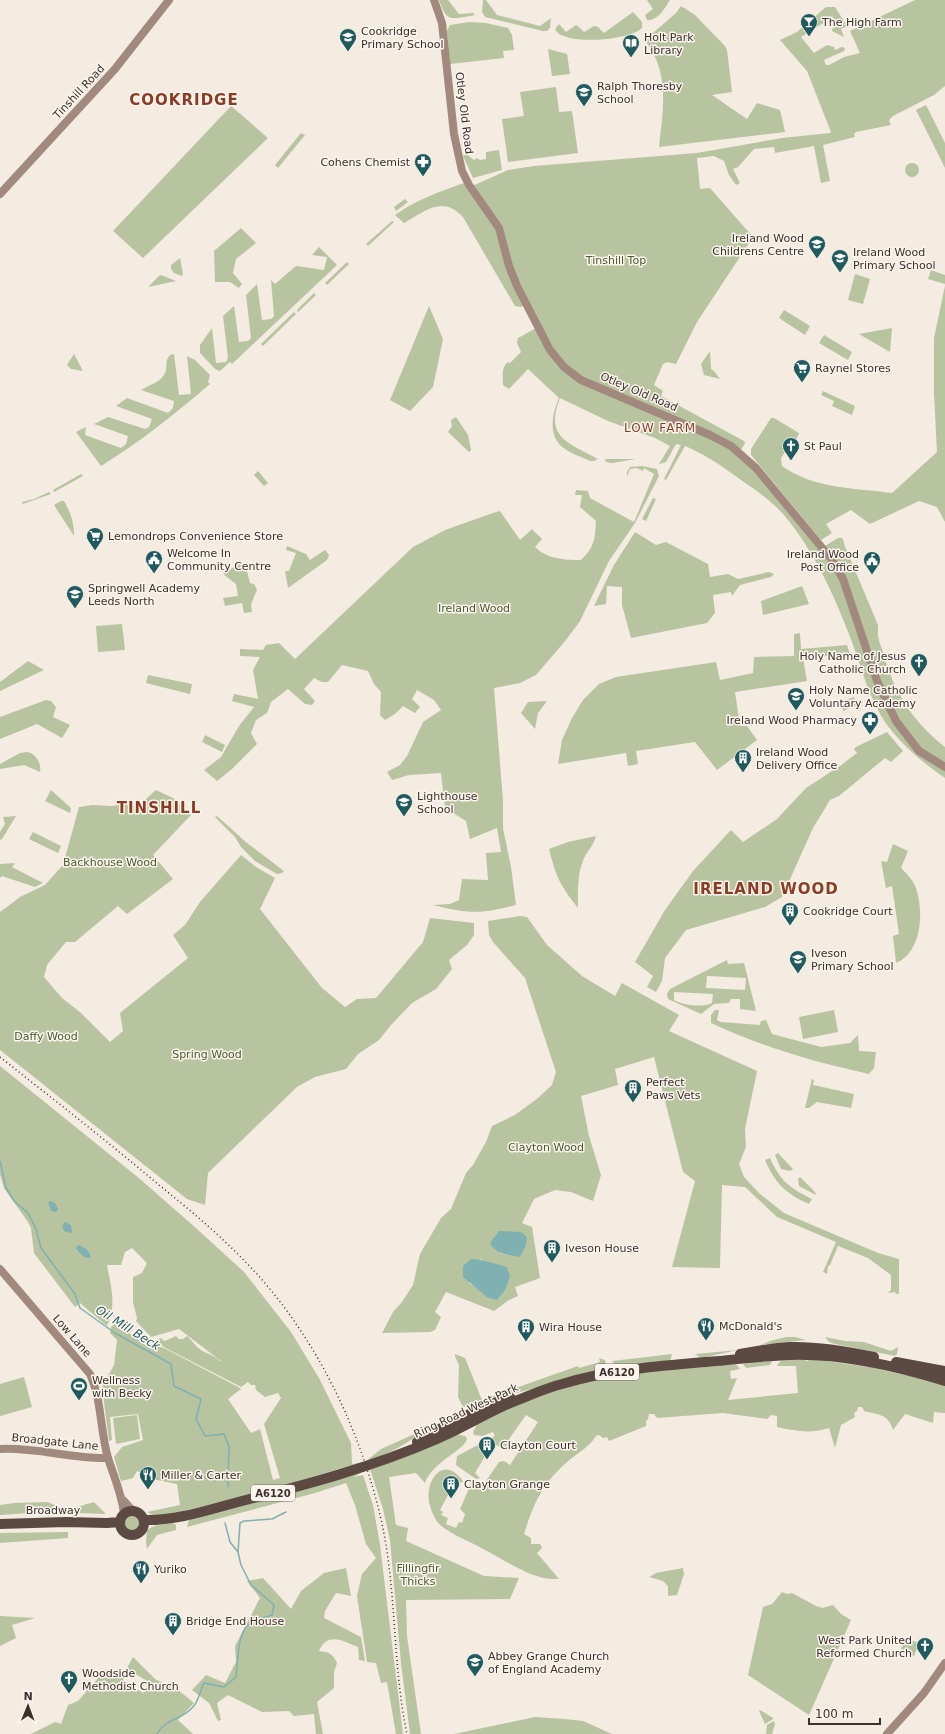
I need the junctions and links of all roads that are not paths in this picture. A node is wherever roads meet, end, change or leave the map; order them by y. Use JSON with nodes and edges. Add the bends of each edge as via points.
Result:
{"nodes":[{"id":1,"x":169,"y":0,"type":"edge"},
{"id":2,"x":434,"y":0,"type":"edge"},
{"id":3,"x":0,"y":194,"type":"edge"},
{"id":4,"x":945,"y":767,"type":"edge"},
{"id":5,"x":0,"y":1269,"type":"edge"},
{"id":6,"x":693,"y":1364,"type":"junction"},
{"id":7,"x":945,"y":1371,"type":"edge"},
{"id":8,"x":945,"y":1381,"type":"edge"},
{"id":9,"x":542,"y":1391,"type":"junction"},
{"id":10,"x":462,"y":1423,"type":"junction"},
{"id":11,"x":0,"y":1449,"type":"edge"},
{"id":12,"x":401,"y":1453,"type":"junction"},
{"id":13,"x":108,"y":1458,"type":"junction"},
{"id":14,"x":125,"y":1519,"type":"junction"},
{"id":15,"x":0,"y":1524,"type":"edge"},
{"id":16,"x":144,"y":1524,"type":"junction"},
{"id":17,"x":945,"y":1663,"type":"edge"},
{"id":18,"x":888,"y":1734,"type":"edge"}],
"edges":[{"from":1,"to":3,"type":"street","name":"Tinshill Road","via":[[115,69]]},
{"from":2,"to":4,"type":"street","name":"Otley Old Road","via":[[442,23],[454,134],[462,171],[499,228],[517,286],[550,350],[564,367],[581,380],[710,435],[731,446],[756,468],[832,561],[843,580],[877,681],[896,720],[919,751]]},
{"from":5,"to":13,"type":"street","name":"Low Lane","via":[[90,1374],[97,1392]]},
{"from":6,"to":7,"type":"highway","name":"Ring Road West Park","number":"A6120","via":[[788,1347],[817,1347]]},
{"from":6,"to":8,"type":"highway","name":"Ring Road West Park","number":"A6120","via":[[789,1355],[816,1356],[873,1364]]},
{"from":6,"to":9,"type":"highway","name":"Ring Road West Park","number":"A6120","via":[[611,1373]]},
{"from":9,"to":10,"type":"highway","name":"Ring Road West Park","number":"A6120"},
{"from":9,"to":10,"type":"highway","name":"Ring Road West Park","number":"A6120","via":[[511,1396],[490,1404]]},
{"from":10,"to":12,"type":"highway","name":"Ring Road West Park","number":"A6120","via":[[436,1440]]},
{"from":10,"to":12,"type":"highway","name":"Ring Road West Park","number":"A6120","via":[[434,1432]]},
{"from":11,"to":13,"type":"street","name":"Broadgate Lane"},
{"from":12,"to":16,"type":"highway","name":"Ring Road West Park","number":"A6120","via":[[286,1490]]},
{"from":13,"to":14,"type":"street","name":"Low Lane","via":[[123,1500]]},
{"from":14,"to":15,"type":"highway","name":"Broadway","number":"A6120","via":[[107,1523]]},
{"from":14,"to":16,"type":"highway","number":"A6120","via":[[142,1515]]},
{"from":14,"to":16,"type":"highway","number":"A6120","via":[[128,1534],[136,1535]]},
{"from":17,"to":18,"type":"street","via":[[924,1693]]}]}
